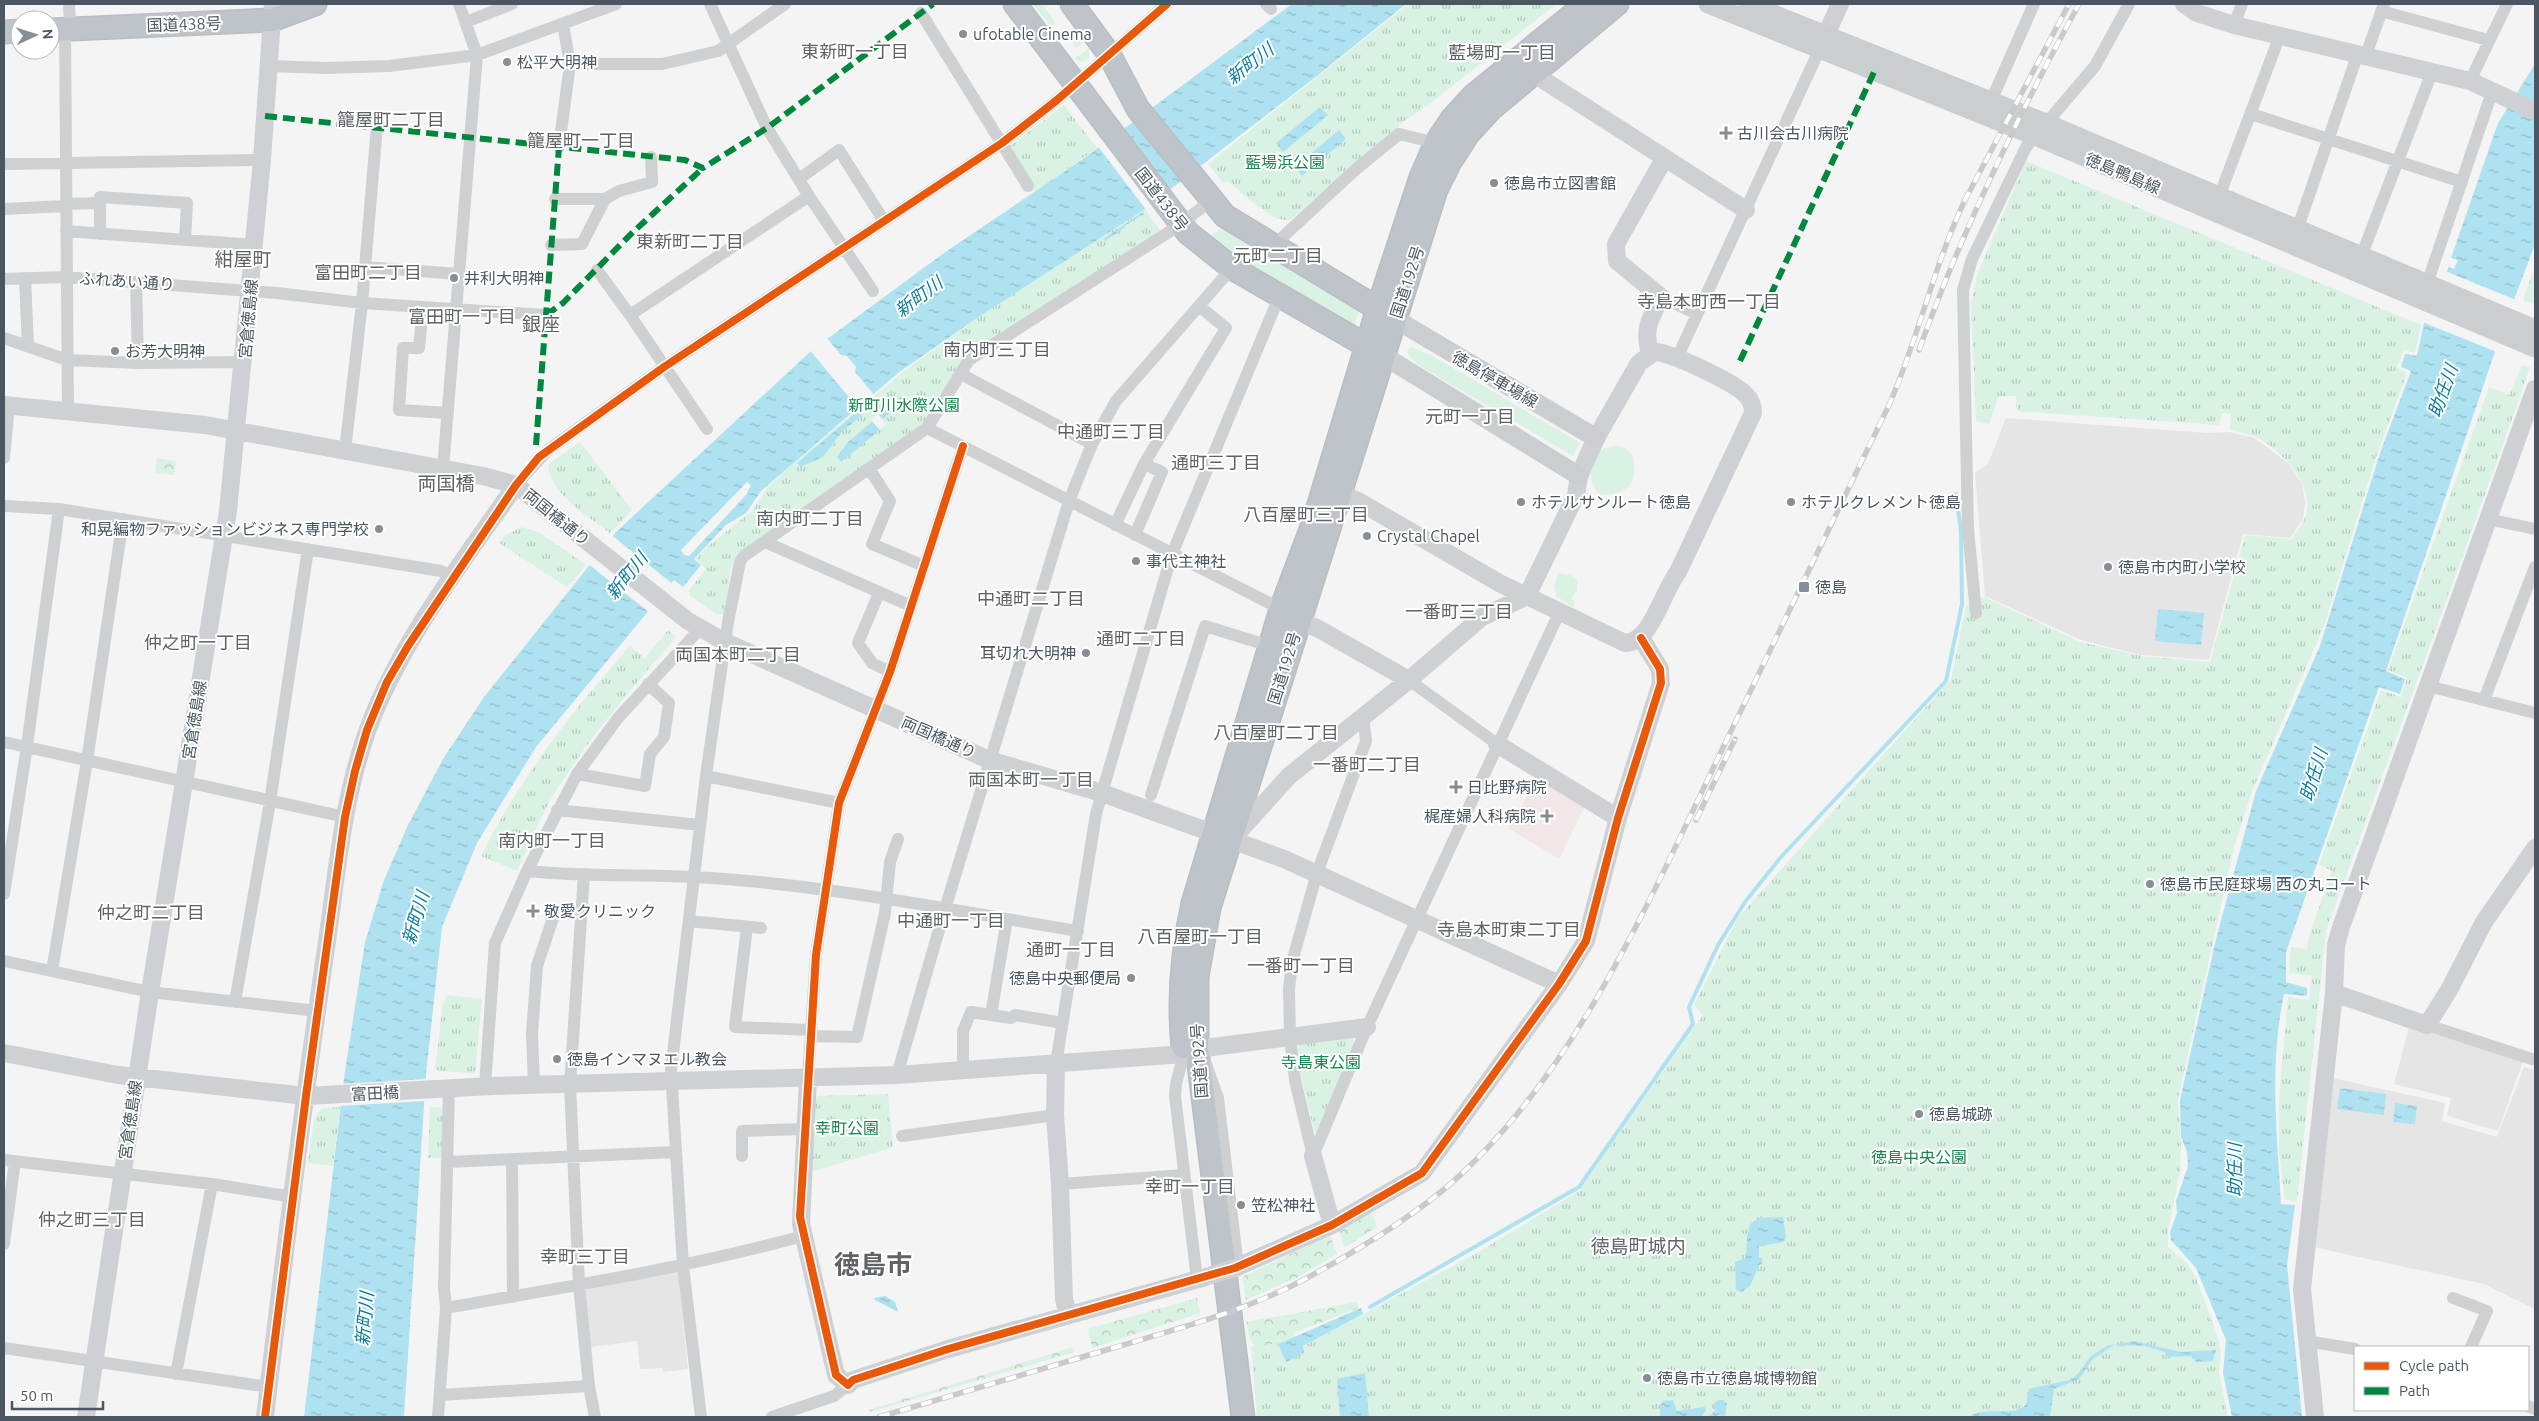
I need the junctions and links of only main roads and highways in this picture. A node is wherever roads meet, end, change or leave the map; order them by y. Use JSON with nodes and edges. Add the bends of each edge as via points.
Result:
{"nodes":[{"id":1,"x":315,"y":4,"type":"edge"},
{"id":2,"x":1015,"y":4,"type":"edge"},
{"id":3,"x":1072,"y":4,"type":"edge"},
{"id":4,"x":1586,"y":4,"type":"edge"},
{"id":5,"x":1617,"y":4,"type":"edge"},
{"id":6,"x":1708,"y":4,"type":"edge"},
{"id":7,"x":1748,"y":4,"type":"edge"},
{"id":8,"x":273,"y":12,"type":"edge"},
{"id":9,"x":62,"y":29,"type":"edge"},
{"id":10,"x":1823,"y":42,"type":"junction"},
{"id":11,"x":2041,"y":129,"type":"junction"},
{"id":12,"x":2294,"y":237,"type":"junction"},
{"id":13,"x":2431,"y":292,"type":"junction"},
{"id":14,"x":1386,"y":314,"type":"junction"},
{"id":15,"x":2533,"y":341,"type":"edge"},
{"id":16,"x":1375,"y":351,"type":"junction"},
{"id":17,"x":1596,"y":438,"type":"road end"},
{"id":18,"x":1579,"y":476,"type":"road end"},
{"id":19,"x":1290,"y":615,"type":"junction"},
{"id":20,"x":1222,"y":837,"type":"junction"},
{"id":21,"x":1190,"y":1051,"type":"junction"},
{"id":22,"x":1232,"y":1417,"type":"edge"},
{"id":23,"x":1242,"y":1417,"type":"edge"}],
"edges":[{"from":1,"to":8,"type":"highway","name":"国道438号"},
{"from":2,"to":16,"type":"highway","name":"国道438号","via":[[1174,217],[1232,268]]},
{"from":3,"to":14,"type":"highway","via":[[1109,54],[1138,109],[1224,216]]},
{"from":4,"to":14,"type":"highway","name":"国道192号","via":[[1473,96],[1436,142],[1421,177]]},
{"from":5,"to":14,"type":"highway","name":"国道192号","via":[[1491,110],[1468,134],[1436,190]]},
{"from":6,"to":10,"type":"main road","name":"徳島鴨島線"},
{"from":7,"to":10,"type":"main road","name":"徳島鴨島線"},
{"from":8,"to":9,"type":"highway","name":"国道438号"},
{"from":10,"to":11,"type":"main road","name":"徳島鴨島線","via":[[1875,70]]},
{"from":10,"to":11,"type":"main road","name":"徳島鴨島線","via":[[1990,101]]},
{"from":11,"to":12,"type":"main road","name":"徳島鴨島線"},
{"from":11,"to":12,"type":"main road","name":"徳島鴨島線","via":[[2220,197]]},
{"from":12,"to":13,"type":"main road","name":"徳島鴨島線"},
{"from":12,"to":13,"type":"main road","name":"徳島鴨島線","via":[[2361,257]]},
{"from":13,"to":15,"type":"main road","name":"徳島鴨島線"},
{"from":14,"to":16,"type":"highway","name":"国道192号"},
{"from":14,"to":17,"type":"main road","name":"徳島停車場線"},
{"from":16,"to":18,"type":"main road"},
{"from":16,"to":19,"type":"highway","name":"国道192号","via":[[1313,524]]},
{"from":16,"to":19,"type":"highway","name":"国道192号","via":[[1340,494]]},
{"from":19,"to":20,"type":"highway","name":"国道192号"},
{"from":19,"to":20,"type":"highway","name":"国道192号","via":[[1270,646]]},
{"from":20,"to":21,"type":"highway","name":"国道192号","via":[[1184,940],[1180,1005]]},
{"from":21,"to":22,"type":"highway","name":"国道192号"},
{"from":21,"to":23,"type":"highway","name":"国道192号"}]}
